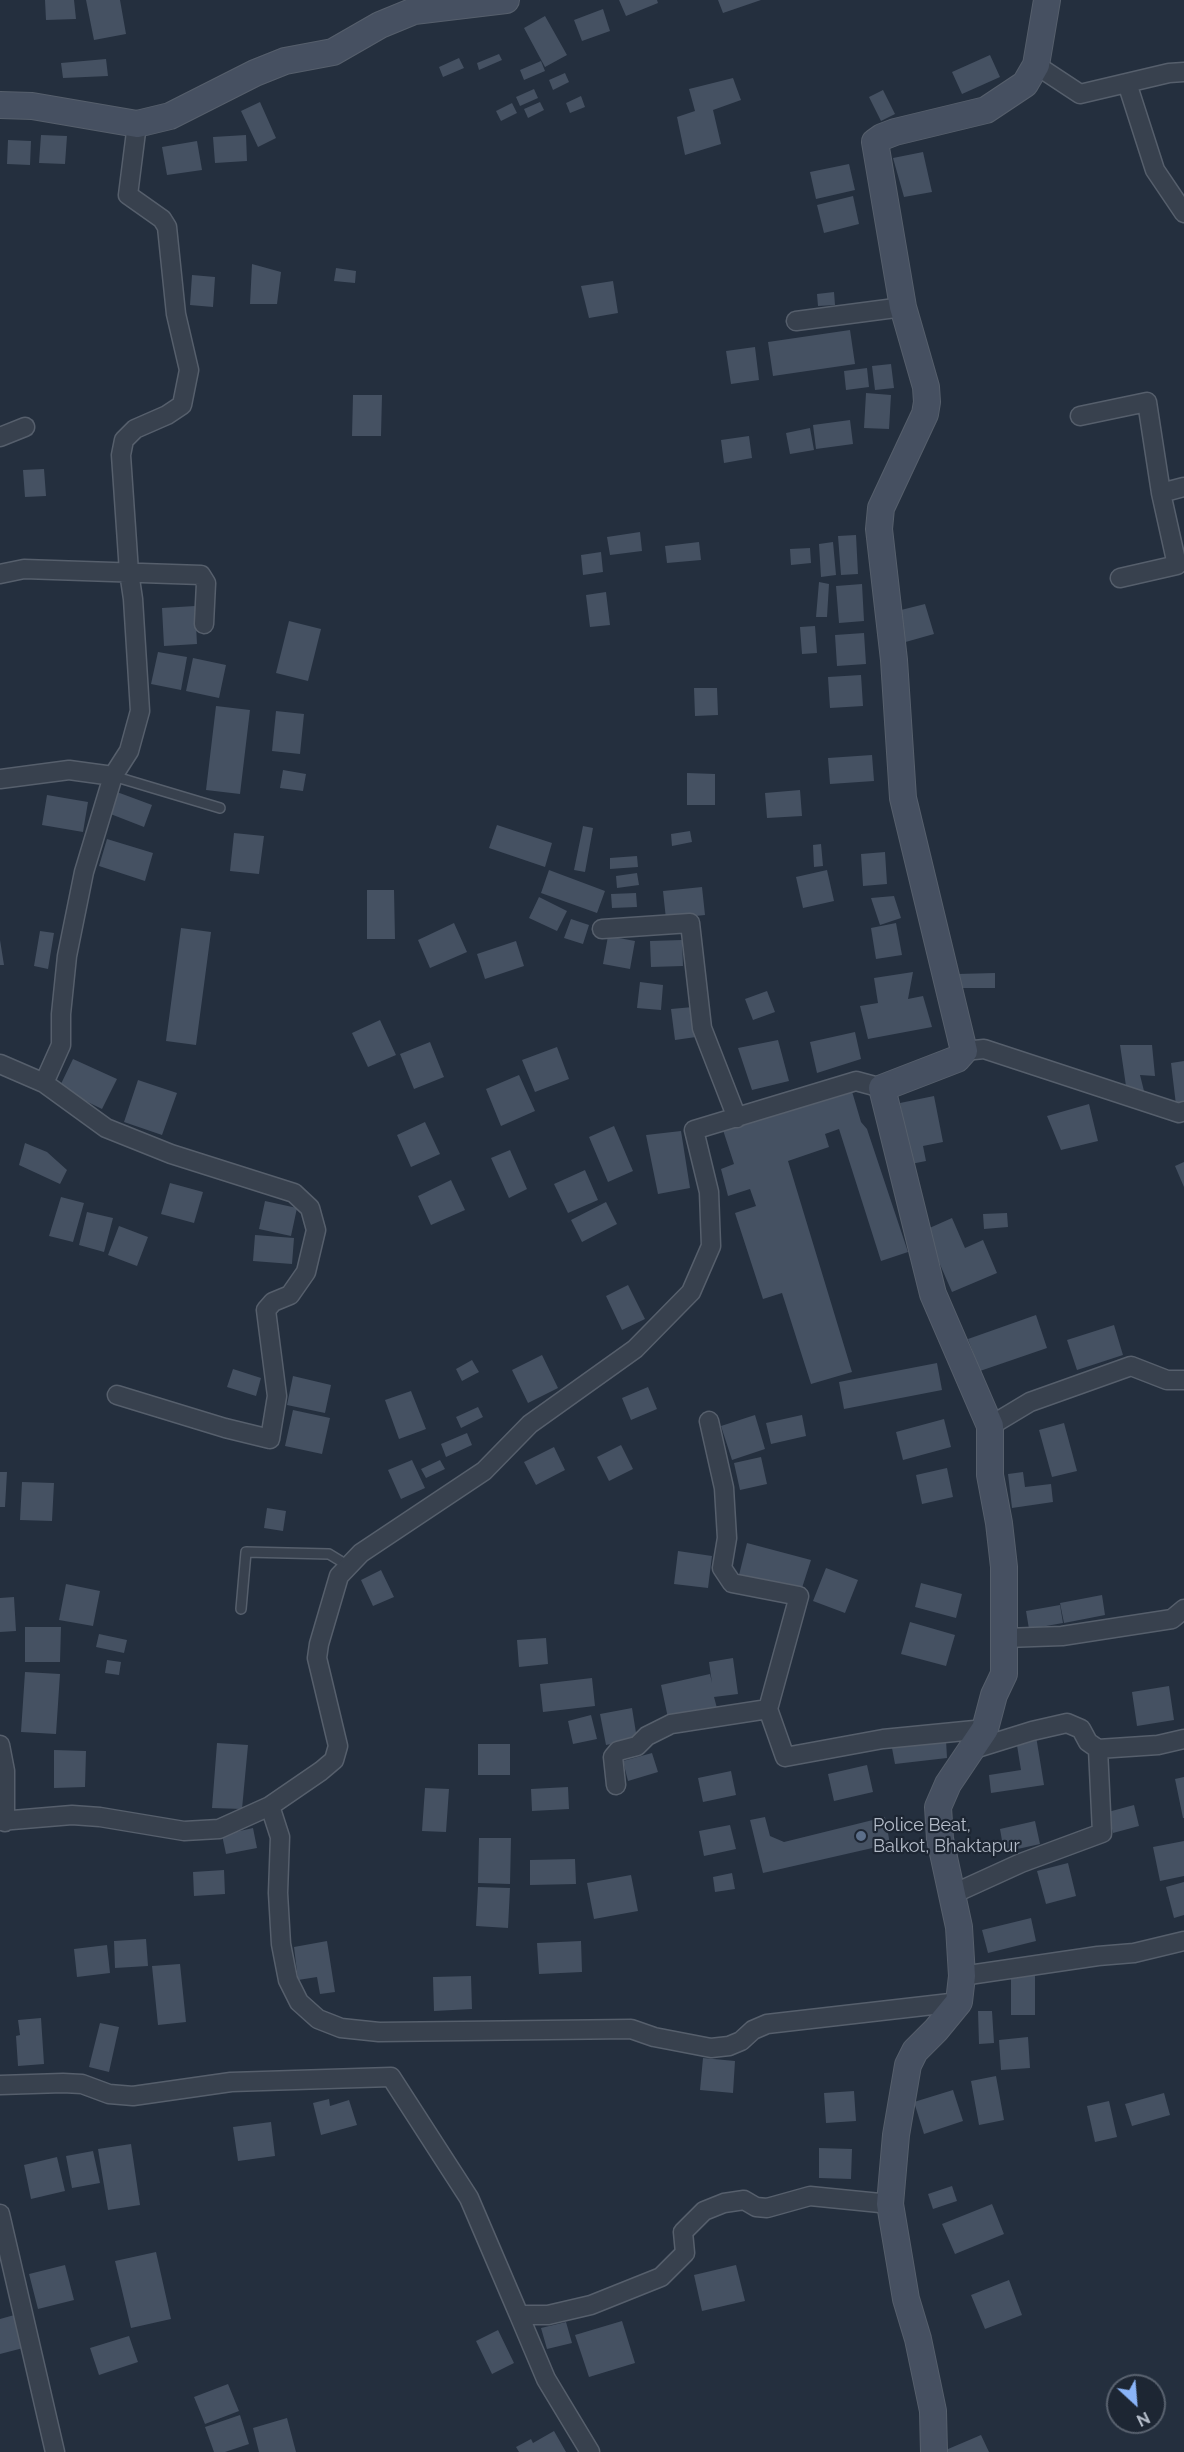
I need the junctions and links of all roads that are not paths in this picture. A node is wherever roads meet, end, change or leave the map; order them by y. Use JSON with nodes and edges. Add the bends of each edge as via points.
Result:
{"nodes":[{"id":1,"x":506,"y":0,"type":"edge"},
{"id":2,"x":1047,"y":0,"type":"edge"},
{"id":3,"x":1036,"y":65,"type":"junction"},
{"id":4,"x":1184,"y":72,"type":"edge"},
{"id":5,"x":1127,"y":83,"type":"junction"},
{"id":6,"x":0,"y":105,"type":"edge"},
{"id":7,"x":136,"y":124,"type":"junction"},
{"id":8,"x":1184,"y":213,"type":"edge"},
{"id":9,"x":903,"y":307,"type":"junction"},
{"id":10,"x":796,"y":321,"type":"dead end"},
{"id":11,"x":1080,"y":416,"type":"dead end"},
{"id":12,"x":25,"y":427,"type":"dead end"},
{"id":13,"x":0,"y":437,"type":"edge"},
{"id":14,"x":1184,"y":487,"type":"edge"},
{"id":15,"x":1161,"y":493,"type":"junction"},
{"id":16,"x":129,"y":572,"type":"junction"},
{"id":17,"x":0,"y":574,"type":"edge"},
{"id":18,"x":1120,"y":578,"type":"dead end"},
{"id":19,"x":204,"y":624,"type":"dead end"},
{"id":20,"x":113,"y":776,"type":"junction"},
{"id":21,"x":0,"y":779,"type":"edge"},
{"id":22,"x":220,"y":808,"type":"dead end"},
{"id":23,"x":602,"y":929,"type":"dead end"},
{"id":24,"x":964,"y":1052,"type":"junction"},
{"id":25,"x":0,"y":1064,"type":"edge"},
{"id":26,"x":44,"y":1083,"type":"junction"},
{"id":27,"x":882,"y":1088,"type":"junction"},
{"id":28,"x":1184,"y":1112,"type":"edge"},
{"id":29,"x":737,"y":1118,"type":"junction"},
{"id":30,"x":1184,"y":1380,"type":"edge"},
{"id":31,"x":117,"y":1395,"type":"dead end"},
{"id":32,"x":709,"y":1420,"type":"dead end"},
{"id":33,"x":990,"y":1426,"type":"junction"},
{"id":34,"x":347,"y":1565,"type":"junction"},
{"id":35,"x":241,"y":1609,"type":"dead end"},
{"id":36,"x":1184,"y":1609,"type":"edge"},
{"id":37,"x":1005,"y":1638,"type":"junction"},
{"id":38,"x":768,"y":1709,"type":"junction"},
{"id":39,"x":985,"y":1729,"type":"junction"},
{"id":40,"x":1184,"y":1739,"type":"edge"},
{"id":41,"x":0,"y":1745,"type":"edge"},
{"id":42,"x":1098,"y":1749,"type":"junction"},
{"id":43,"x":971,"y":1750,"type":"junction"},
{"id":44,"x":616,"y":1785,"type":"dead end"},
{"id":45,"x":270,"y":1806,"type":"junction"},
{"id":46,"x":3,"y":1822,"type":"edge"},
{"id":47,"x":953,"y":1894,"type":"junction"},
{"id":48,"x":1184,"y":1941,"type":"edge"},
{"id":49,"x":962,"y":1976,"type":"junction"},
{"id":50,"x":959,"y":2002,"type":"junction"},
{"id":51,"x":0,"y":2085,"type":"edge"},
{"id":52,"x":890,"y":2204,"type":"junction"},
{"id":53,"x":0,"y":2214,"type":"edge"},
{"id":54,"x":519,"y":2315,"type":"junction"},
{"id":55,"x":55,"y":2452,"type":"edge"},
{"id":56,"x":590,"y":2452,"type":"edge"},
{"id":57,"x":934,"y":2452,"type":"edge"}],
"edges":[{"from":1,"to":7,"type":"street","via":[[414,11],[333,52],[285,61],[170,116]]},
{"from":2,"to":3,"type":"street"},
{"from":3,"to":5,"type":"street","via":[[1080,94]]},
{"from":3,"to":9,"type":"street","via":[[1025,84],[986,110],[895,132],[875,142]]},
{"from":4,"to":5,"type":"street"},
{"from":5,"to":8,"type":"street","via":[[1155,170]]},
{"from":6,"to":7,"type":"street","via":[[32,106]]},
{"from":7,"to":16,"type":"street","via":[[128,195],[162,219],[167,227],[176,314],[189,370],[182,405],[135,429],[124,440],[121,455]]},
{"from":9,"to":10,"type":"street"},
{"from":9,"to":24,"type":"street","via":[[926,387],[926,414],[881,508],[879,529],[894,660],[903,798]]},
{"from":11,"to":15,"type":"street","via":[[1147,402]]},
{"from":12,"to":13,"type":"street"},
{"from":14,"to":15,"type":"street"},
{"from":15,"to":18,"type":"street","via":[[1177,565]]},
{"from":16,"to":17,"type":"street","via":[[24,569]]},
{"from":16,"to":19,"type":"street","via":[[201,574],[206,583]]},
{"from":16,"to":20,"type":"street","via":[[140,711],[129,751]]},
{"from":20,"to":21,"type":"street","via":[[69,770]]},
{"from":20,"to":22,"type":"lane"},
{"from":20,"to":26,"type":"street","via":[[84,872],[67,956],[61,1045]]},
{"from":23,"to":29,"type":"street","via":[[690,923],[702,1028]]},
{"from":24,"to":27,"type":"street","via":[[957,1059]]},
{"from":24,"to":28,"type":"street","via":[[984,1049]]},
{"from":25,"to":26,"type":"street"},
{"from":26,"to":31,"type":"street","via":[[106,1128],[171,1154],[294,1194],[310,1208],[316,1230],[306,1272],[290,1295],[273,1302],[266,1310],[277,1396],[270,1439]]},
{"from":27,"to":29,"type":"street","via":[[856,1081]]},
{"from":27,"to":33,"type":"street","via":[[933,1294]]},
{"from":29,"to":34,"type":"street","via":[[694,1130],[709,1192],[711,1246],[691,1292],[635,1349],[530,1424],[484,1471]]},
{"from":30,"to":33,"type":"street","via":[[1167,1380],[1131,1366],[1030,1402]]},
{"from":32,"to":38,"type":"street","via":[[724,1488],[727,1538],[722,1568],[732,1583],[799,1596]]},
{"from":33,"to":37,"type":"street","via":[[990,1475],[1004,1567]]},
{"from":34,"to":35,"type":"lane","via":[[329,1554],[246,1552]]},
{"from":34,"to":45,"type":"street","via":[[339,1576],[317,1658],[338,1746],[334,1760]]},
{"from":36,"to":37,"type":"street","via":[[1172,1619],[1130,1626],[1062,1636]]},
{"from":37,"to":39,"type":"street","via":[[1004,1674]]},
{"from":38,"to":39,"type":"street","via":[[785,1757],[883,1739]]},
{"from":38,"to":44,"type":"street","via":[[670,1724],[637,1746],[618,1751],[613,1757]]},
{"from":39,"to":43,"type":"street"},
{"from":40,"to":42,"type":"street"},
{"from":41,"to":46,"type":"street","via":[[5,1771]]},
{"from":42,"to":43,"type":"street","via":[[1088,1742],[1081,1729],[1067,1724]]},
{"from":42,"to":47,"type":"street","via":[[1102,1833]]},
{"from":43,"to":47,"type":"street","via":[[938,1807],[940,1839]]},
{"from":45,"to":46,"type":"street","via":[[219,1829],[184,1831],[72,1815]]},
{"from":45,"to":50,"type":"street","via":[[279,1838],[281,1944],[288,1980],[299,2002],[318,2019],[341,2028],[379,2032],[631,2029],[711,2048],[741,2041],[767,2024]]},
{"from":47,"to":49,"type":"street"},
{"from":48,"to":49,"type":"street","via":[[1134,1953]]},
{"from":49,"to":50,"type":"street"},
{"from":50,"to":52,"type":"street","via":[[915,2051],[908,2065]]},
{"from":51,"to":54,"type":"street","via":[[82,2084],[109,2094],[133,2096],[231,2082],[391,2078],[469,2198]]},
{"from":52,"to":54,"type":"street","via":[[810,2196],[767,2208],[744,2200],[724,2203],[704,2211],[684,2232],[685,2253],[661,2277],[591,2305],[548,2315]]},
{"from":52,"to":57,"type":"street","via":[[906,2299],[933,2411]]},
{"from":53,"to":55,"type":"street"},
{"from":54,"to":56,"type":"street","via":[[546,2379]]}]}
